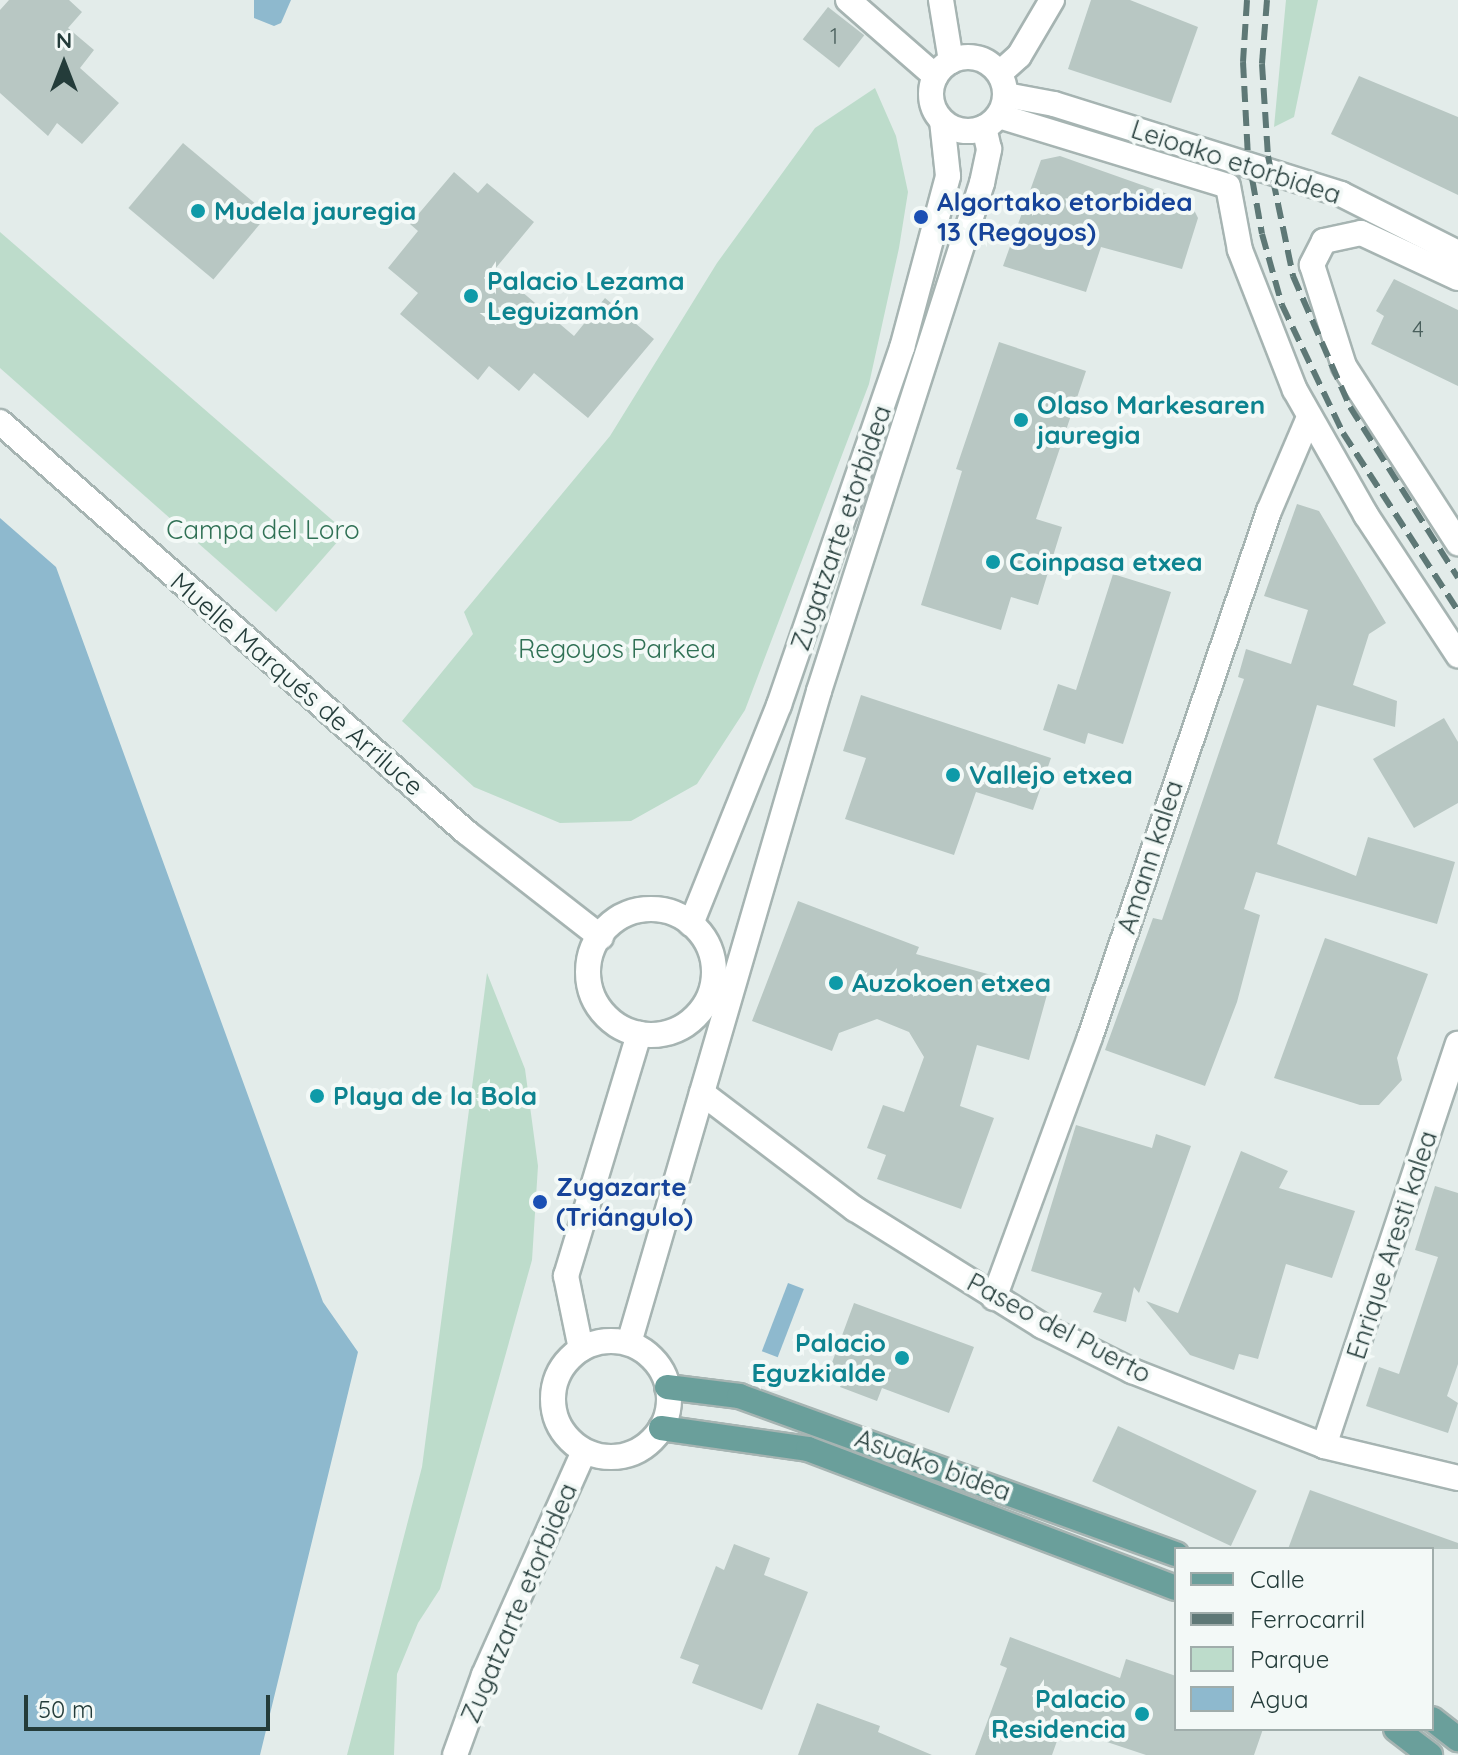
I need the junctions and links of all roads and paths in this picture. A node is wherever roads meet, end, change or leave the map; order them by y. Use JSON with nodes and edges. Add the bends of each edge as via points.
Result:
{"nodes":[{"id":1,"x":848,"y":0,"type":"edge"},
{"id":2,"x":941,"y":0,"type":"edge"},
{"id":3,"x":1052,"y":0,"type":"edge"},
{"id":4,"x":943,"y":68,"type":"junction"},
{"id":5,"x":997,"y":103,"type":"junction"},
{"id":6,"x":942,"y":121,"type":"junction"},
{"id":7,"x":1458,"y":253,"type":"edge"},
{"id":8,"x":1458,"y":278,"type":"edge"},
{"id":9,"x":1309,"y":417,"type":"junction"},
{"id":10,"x":0,"y":422,"type":"edge"},
{"id":11,"x":1458,"y":543,"type":"edge"},
{"id":12,"x":1458,"y":655,"type":"edge"},
{"id":13,"x":759,"y":900,"type":"junction"},
{"id":14,"x":691,"y":924,"type":"junction"},
{"id":15,"x":601,"y":937,"type":"junction"},
{"id":16,"x":712,"y":992,"type":"junction"},
{"id":17,"x":639,"y":1034,"type":"junction"},
{"id":18,"x":1458,"y":1044,"type":"edge"},
{"id":19,"x":702,"y":1093,"type":"junction"},
{"id":20,"x":994,"y":1298,"type":"junction"},
{"id":21,"x":629,"y":1343,"type":"junction"},
{"id":22,"x":581,"y":1349,"type":"junction"},
{"id":23,"x":667,"y":1387,"type":"junction"},
{"id":24,"x":661,"y":1428,"type":"junction"},
{"id":25,"x":1324,"y":1446,"type":"junction"},
{"id":26,"x":584,"y":1451,"type":"junction"},
{"id":27,"x":1458,"y":1478,"type":"edge"},
{"id":28,"x":1174,"y":1553,"type":"edge"},
{"id":29,"x":1174,"y":1587,"type":"edge"},
{"id":30,"x":1434,"y":1721,"type":"edge"},
{"id":31,"x":1399,"y":1731,"type":"edge"},
{"id":32,"x":1458,"y":1739,"type":"edge"},
{"id":33,"x":455,"y":1755,"type":"edge"},
{"id":34,"x":1430,"y":1755,"type":"edge"}],
"edges":[{"from":1,"to":4,"type":"street"},
{"from":2,"to":4,"type":"street"},
{"from":3,"to":5,"type":"street"},
{"from":4,"to":5,"type":"street","via":[[983,59]]},
{"from":4,"to":6,"type":"street","via":[[931,100]]},
{"from":5,"to":6,"type":"street","via":[[963,131]]},
{"from":5,"to":7,"type":"street","name":"Leioako etorbidea","via":[[1054,104],[1341,194]]},
{"from":5,"to":9,"type":"street","via":[[1228,186],[1237,239],[1256,299]]},
{"from":5,"to":13,"type":"street","name":"Zugatzarte etorbidea","via":[[982,183],[824,676]]},
{"from":6,"to":14,"type":"street","name":"Zugatzarte etorbidea","via":[[948,176],[902,348],[788,682]]},
{"from":8,"to":11,"type":"street","via":[[1361,233],[1324,241],[1312,265],[1344,366]]},
{"from":9,"to":12,"type":"street"},
{"from":9,"to":20,"type":"street","name":"Amann kalea","via":[[1264,525],[1090,1037]]},
{"from":10,"to":15,"type":"street","name":"Muelle Marqués de Arriluce","via":[[466,832]]},
{"from":13,"to":16,"type":"street","name":"Zugatzarte etorbidea"},
{"from":13,"to":19,"type":"street","name":"Zugatzarte etorbidea"},
{"from":14,"to":15,"type":"street","via":[[661,910],[641,910],[622,917]]},
{"from":14,"to":16,"type":"street","via":[[708,944],[714,963]]},
{"from":15,"to":17,"type":"street","via":[[588,966],[590,987],[613,1023]]},
{"from":16,"to":17,"type":"street","via":[[694,1019],[675,1031]]},
{"from":16,"to":19,"type":"street","name":"Zugatzarte etorbidea"},
{"from":17,"to":22,"type":"street","via":[[566,1276]]},
{"from":18,"to":25,"type":"street","name":"Enrique Aresti kalea"},
{"from":19,"to":20,"type":"street","name":"Paseo del Puerto","via":[[855,1209]]},
{"from":19,"to":21,"type":"street","name":"Zugatzarte etorbidea"},
{"from":20,"to":25,"type":"street","name":"Paseo del Puerto","via":[[1132,1371]]},
{"from":21,"to":22,"type":"street","via":[[609,1340]]},
{"from":21,"to":23,"type":"street","via":[[660,1366]]},
{"from":22,"to":26,"type":"street","via":[[560,1369],[552,1406],[568,1440]]},
{"from":23,"to":24,"type":"street","via":[[670,1403]]},
{"from":23,"to":28,"type":"main road","name":"Asuako bidea","via":[[739,1396]]},
{"from":24,"to":26,"type":"street","via":[[640,1450],[621,1457]]},
{"from":24,"to":29,"type":"main road","name":"Asuako bidea","via":[[808,1449]]},
{"from":25,"to":27,"type":"street","name":"Paseo del Puerto"},
{"from":26,"to":33,"type":"street","name":"Zugatzarte etorbidea","via":[[484,1675]]},
{"from":30,"to":32,"type":"main road"},
{"from":31,"to":34,"type":"main road"}]}
